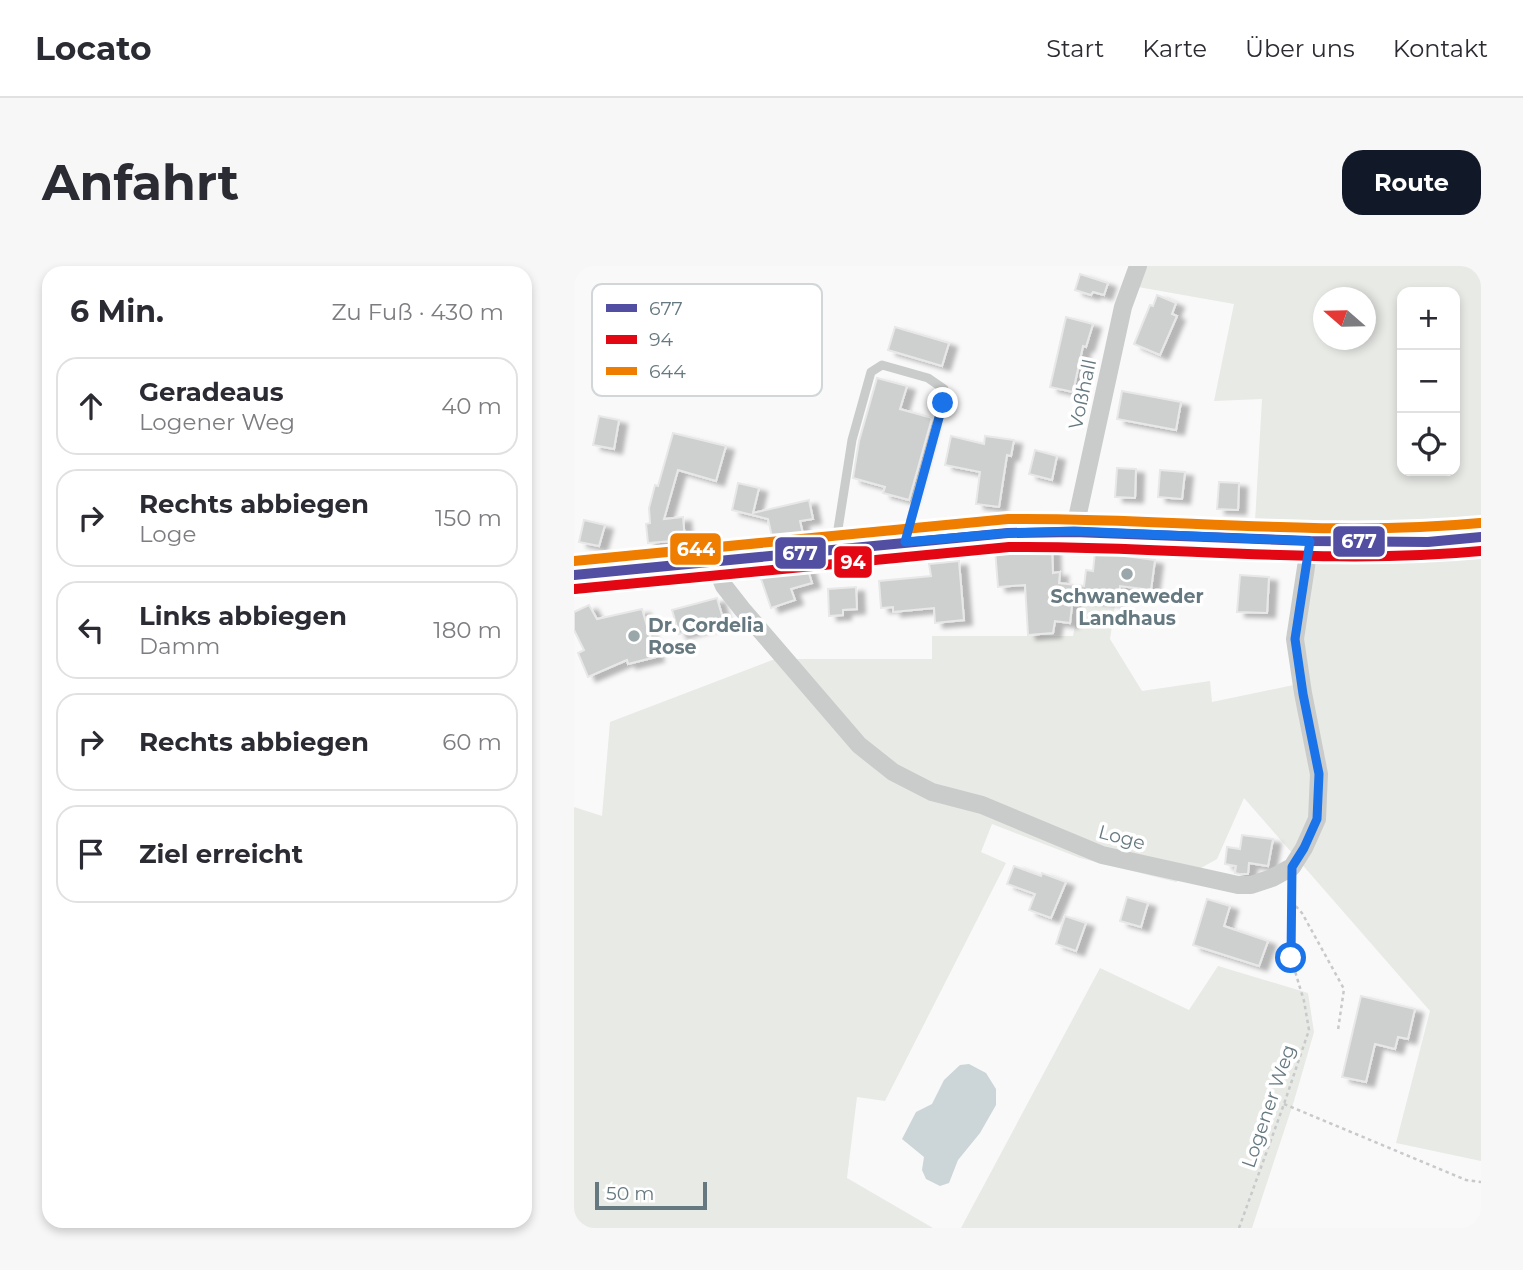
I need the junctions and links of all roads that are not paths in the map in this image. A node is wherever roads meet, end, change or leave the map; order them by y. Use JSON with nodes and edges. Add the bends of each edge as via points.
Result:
{"nodes":[{"id":1,"x":1138,"y":266,"type":"edge"},
{"id":2,"x":1074,"y":531,"type":"junction"},
{"id":3,"x":1481,"y":537,"type":"edge"},
{"id":4,"x":1310,"y":541,"type":"junction"},
{"id":5,"x":905,"y":542,"type":"junction"},
{"id":6,"x":835,"y":550,"type":"junction"},
{"id":7,"x":714,"y":562,"type":"junction"},
{"id":8,"x":574,"y":575,"type":"edge"}],
"edges":[{"from":1,"to":2,"type":"street","name":"Voßhall","via":[[1123,307]]},
{"from":2,"to":4,"type":"main road"},
{"from":2,"to":5,"type":"main road"},
{"from":3,"to":4,"type":"main road","via":[[1428,542]]},
{"from":4,"to":7,"type":"street","name":"Loge","via":[[1295,639],[1319,774],[1317,819],[1292,867],[1251,885],[1102,855],[982,805],[932,792],[893,772],[859,745],[751,619],[724,586]]},
{"from":5,"to":6,"type":"main road"},
{"from":5,"to":6,"type":"lane","via":[[944,388],[928,378],[883,365],[872,372],[852,440]]},
{"from":6,"to":7,"type":"main road"},
{"from":7,"to":8,"type":"main road"}]}
